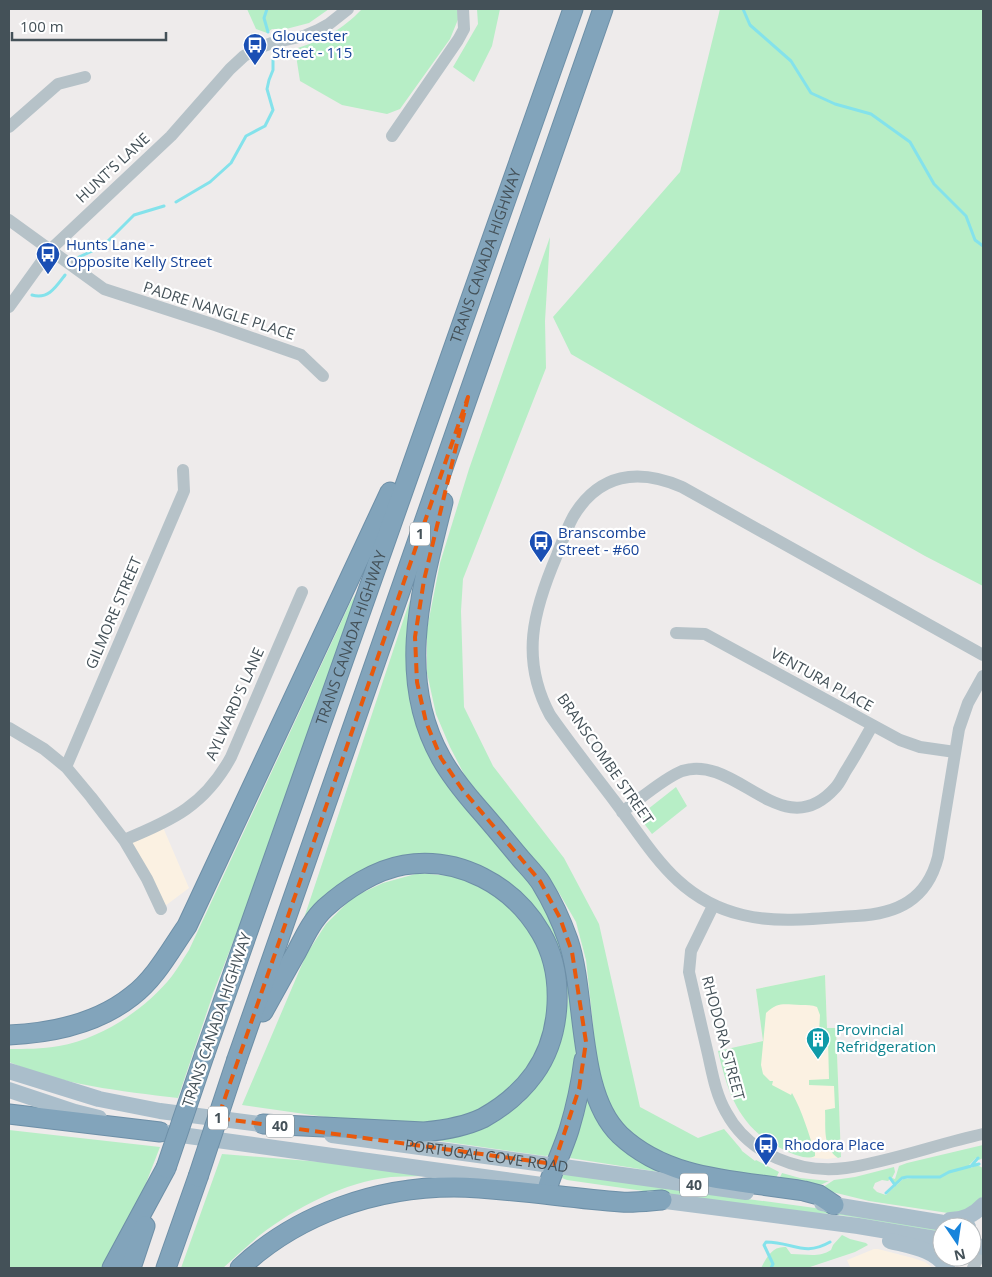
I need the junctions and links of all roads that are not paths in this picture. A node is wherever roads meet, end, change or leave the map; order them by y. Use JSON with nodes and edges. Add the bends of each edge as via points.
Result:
{"nodes":[{"id":1,"x":348,"y":9,"type":"edge"},
{"id":2,"x":463,"y":9,"type":"edge"},
{"id":3,"x":572,"y":9,"type":"edge"},
{"id":4,"x":603,"y":9,"type":"edge"},
{"id":5,"x":85,"y":77,"type":"dead end"},
{"id":6,"x":9,"y":127,"type":"edge"},
{"id":7,"x":392,"y":136,"type":"dead end"},
{"id":8,"x":9,"y":220,"type":"edge"},
{"id":9,"x":50,"y":250,"type":"junction"},
{"id":10,"x":9,"y":307,"type":"edge"},
{"id":11,"x":323,"y":376,"type":"dead end"},
{"id":12,"x":438,"y":389,"type":"junction"},
{"id":13,"x":468,"y":397,"type":"junction"},
{"id":14,"x":183,"y":470,"type":"dead end"},
{"id":15,"x":302,"y":592,"type":"dead end"},
{"id":16,"x":676,"y":633,"type":"dead end"},
{"id":17,"x":983,"y":655,"type":"edge"},
{"id":18,"x":983,"y":676,"type":"edge"},
{"id":19,"x":872,"y":726,"type":"junction"},
{"id":20,"x":9,"y":728,"type":"edge"},
{"id":21,"x":955,"y":752,"type":"junction"},
{"id":22,"x":66,"y":767,"type":"junction"},
{"id":23,"x":622,"y":812,"type":"junction"},
{"id":24,"x":124,"y":840,"type":"junction"},
{"id":25,"x":713,"y":906,"type":"junction"},
{"id":26,"x":161,"y":909,"type":"dead end"},
{"id":27,"x":9,"y":1035,"type":"edge"},
{"id":28,"x":586,"y":1042,"type":"junction"},
{"id":29,"x":237,"y":1059,"type":"junction"},
{"id":30,"x":9,"y":1071,"type":"edge"},
{"id":31,"x":9,"y":1090,"type":"edge"},
{"id":32,"x":9,"y":1114,"type":"edge"},
{"id":33,"x":263,"y":1124,"type":"junction"},
{"id":34,"x":160,"y":1132,"type":"junction"},
{"id":35,"x":983,"y":1134,"type":"edge"},
{"id":36,"x":554,"y":1164,"type":"junction"},
{"id":37,"x":166,"y":1168,"type":"junction"},
{"id":38,"x":548,"y":1186,"type":"junction"},
{"id":39,"x":662,"y":1200,"type":"junction"},
{"id":40,"x":834,"y":1205,"type":"junction"},
{"id":41,"x":983,"y":1205,"type":"edge"},
{"id":42,"x":967,"y":1217,"type":"edge"},
{"id":43,"x":932,"y":1220,"type":"edge"},
{"id":44,"x":830,"y":1224,"type":"junction"},
{"id":45,"x":932,"y":1238,"type":"edge"},
{"id":46,"x":983,"y":1247,"type":"edge"},
{"id":47,"x":112,"y":1268,"type":"edge"},
{"id":48,"x":131,"y":1268,"type":"edge"},
{"id":49,"x":166,"y":1268,"type":"edge"},
{"id":50,"x":240,"y":1268,"type":"edge"},
{"id":51,"x":947,"y":1268,"type":"edge"},
{"id":52,"x":973,"y":1268,"type":"edge"}],
"edges":[{"from":1,"to":9,"type":"street","name":"HUNT'S LANE","via":[[318,30],[272,43],[244,56],[154,152]]},
{"from":2,"to":7,"type":"street","via":[[464,29],[458,40]]},
{"from":3,"to":12,"type":"highway","name":"TRANS CANADA HIGHWAY","number":"1"},
{"from":4,"to":13,"type":"highway","name":"TRANS CANADA HIGHWAY","number":"1"},
{"from":5,"to":6,"type":"street","via":[[58,84]]},
{"from":8,"to":9,"type":"street","name":"PADRE NANGLE PLACE"},
{"from":9,"to":10,"type":"street","name":"HUNT'S LANE"},
{"from":9,"to":11,"type":"street","name":"PADRE NANGLE PLACE","via":[[104,289],[301,355]]},
{"from":12,"to":27,"type":"highway","via":[[187,926],[160,967],[133,996],[106,1014],[69,1027]]},
{"from":12,"to":37,"type":"highway","name":"TRANS CANADA HIGHWAY","number":"1","bridge":true},
{"from":13,"to":28,"type":"highway","via":[[424,580],[415,637],[417,682],[426,722],[441,758],[462,789],[540,882],[560,918],[572,952]]},
{"from":13,"to":29,"type":"highway","name":"TRANS CANADA HIGHWAY","number":"1"},
{"from":14,"to":22,"type":"street","name":"GILMORE STREET","via":[[184,491]]},
{"from":15,"to":24,"type":"street","name":"AYLWARD'S LANE","via":[[221,776],[190,807],[162,825]]},
{"from":16,"to":19,"type":"street","name":"VENTURA PLACE","via":[[705,634]]},
{"from":17,"to":23,"type":"street","name":"BRANSCOMBE STREET","via":[[682,487],[646,476],[615,480],[595,492],[573,518],[538,604],[532,639],[533,666],[545,705]]},
{"from":18,"to":21,"type":"street","name":"BRANSCOMBE STREET","via":[[963,717]]},
{"from":19,"to":21,"type":"street","name":"VENTURA PLACE","via":[[908,744]]},
{"from":19,"to":23,"type":"street","via":[[836,787],[813,805],[799,808],[772,803],[713,771],[693,770],[669,778]]},
{"from":20,"to":22,"type":"street"},
{"from":21,"to":25,"type":"street","name":"BRANSCOMBE STREET","via":[[936,866],[926,884],[902,906],[874,915],[778,919],[744,916]]},
{"from":22,"to":24,"type":"street"},
{"from":23,"to":25,"type":"street","name":"BRANSCOMBE STREET","via":[[670,874]]},
{"from":24,"to":26,"type":"street"},
{"from":25,"to":35,"type":"street","name":"RHODORA STREET","via":[[691,952],[689,972],[719,1098],[731,1121],[751,1142],[785,1162],[821,1170],[858,1166]]},
{"from":28,"to":36,"type":"highway","via":[[580,1089]]},
{"from":28,"to":40,"type":"highway","via":[[590,1071],[606,1117],[618,1133],[637,1149],[678,1170],[804,1191],[819,1195]]},
{"from":29,"to":33,"type":"highway","via":[[315,921],[345,892],[375,874],[403,866],[435,864],[469,871],[497,884],[521,907],[541,933],[548,949],[557,984],[551,1037],[535,1072],[524,1086],[482,1118],[447,1130],[424,1132]]},
{"from":29,"to":49,"type":"highway","name":"TRANS CANADA HIGHWAY","number":"1","bridge":true},
{"from":30,"to":33,"type":"main road","name":"PORTUGAL COVE ROAD","number":"40","via":[[98,1099],[160,1111]]},
{"from":31,"to":34,"type":"main road","name":"PORTUGAL COVE ROAD","number":"40","via":[[75,1112]]},
{"from":32,"to":34,"type":"highway"},
{"from":33,"to":36,"type":"main road","name":"PORTUGAL COVE ROAD","number":"40"},
{"from":34,"to":38,"type":"main road","name":"PORTUGAL COVE ROAD","number":"40"},
{"from":36,"to":38,"type":"highway"},
{"from":36,"to":40,"type":"main road","name":"PORTUGAL COVE ROAD","number":"40"},
{"from":37,"to":47,"type":"highway"},
{"from":37,"to":48,"type":"highway","name":"TRANS CANADA HIGHWAY","number":"1"},
{"from":38,"to":39,"type":"main road","name":"PORTUGAL COVE ROAD","number":"40"},
{"from":39,"to":44,"type":"main road","name":"PORTUGAL COVE ROAD","number":"40"},
{"from":39,"to":50,"type":"highway","via":[[622,1202],[463,1188],[411,1190],[360,1200],[327,1212],[287,1232]]},
{"from":40,"to":43,"type":"main road","name":"PORTUGAL COVE ROAD","number":"40"},
{"from":41,"to":42,"type":"main road"},
{"from":44,"to":45,"type":"main road","name":"PORTUGAL COVE ROAD","number":"40"},
{"from":44,"to":51,"type":"main road","via":[[930,1252]]},
{"from":46,"to":52,"type":"street"}]}
